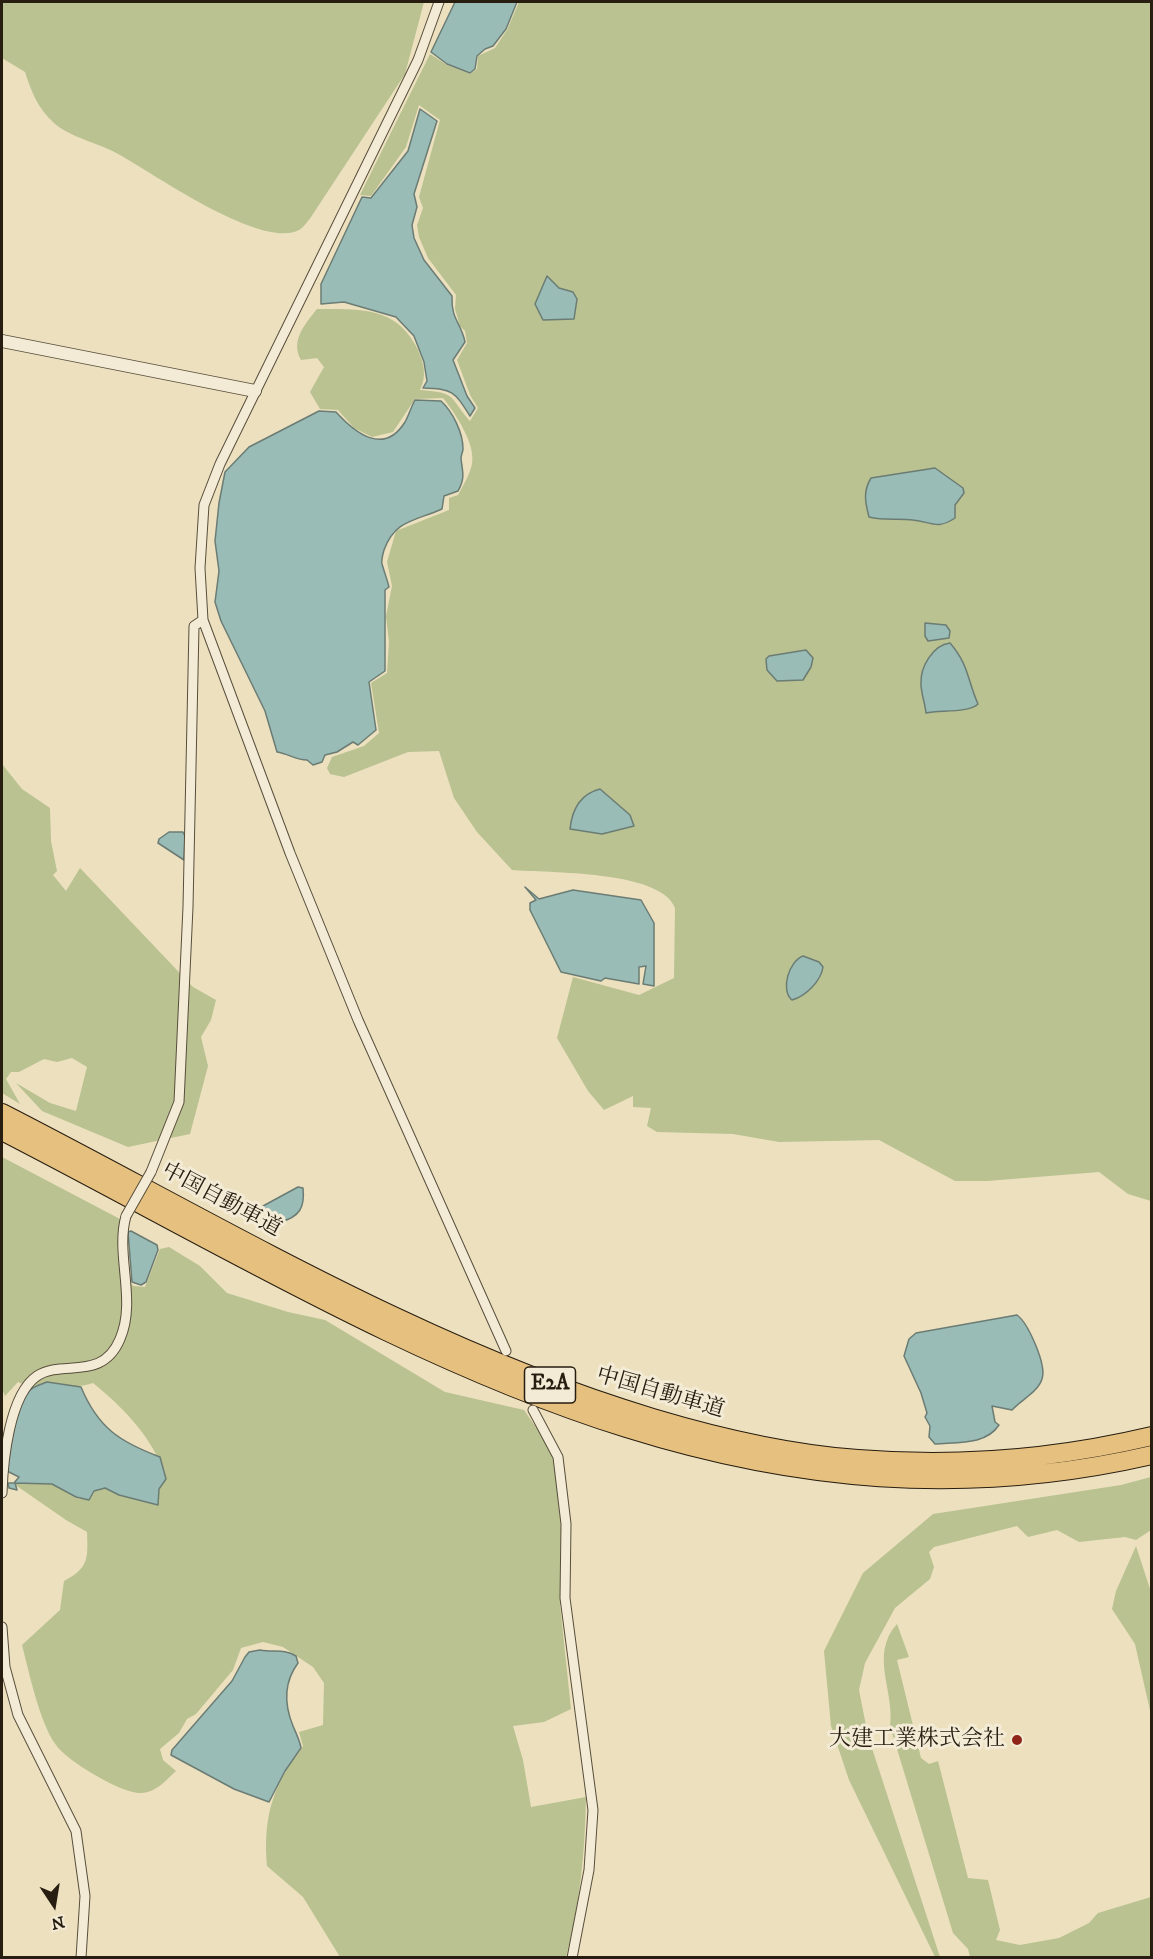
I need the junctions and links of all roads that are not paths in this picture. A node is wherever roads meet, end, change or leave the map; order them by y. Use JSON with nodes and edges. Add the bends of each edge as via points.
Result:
{"nodes":[{"id":1,"x":439,"y":2,"type":"edge"},
{"id":2,"x":2,"y":341,"type":"edge"},
{"id":3,"x":255,"y":391,"type":"junction"},
{"id":4,"x":203,"y":620,"type":"junction"},
{"id":5,"x":2,"y":1113,"type":"edge"},
{"id":6,"x":2,"y":1131,"type":"edge"},
{"id":7,"x":506,"y":1351,"type":"dead end"},
{"id":8,"x":533,"y":1410,"type":"dead end"},
{"id":9,"x":1152,"y":1436,"type":"edge"},
{"id":10,"x":1152,"y":1455,"type":"edge"},
{"id":11,"x":2,"y":1493,"type":"edge"},
{"id":12,"x":2,"y":1627,"type":"edge"},
{"id":13,"x":81,"y":1958,"type":"edge"},
{"id":14,"x":572,"y":1958,"type":"edge"}],
"edges":[{"from":1,"to":3,"type":"street","via":[[418,60]]},
{"from":2,"to":3,"type":"street"},
{"from":3,"to":4,"type":"street","via":[[204,505],[200,568]]},
{"from":4,"to":7,"type":"street","via":[[290,853],[358,1020]]},
{"from":4,"to":11,"type":"street","bridge":true,"via":[[194,626],[179,1102],[121,1233],[127,1298],[120,1340],[106,1358],[92,1366],[43,1374],[29,1385],[8,1430]]},
{"from":5,"to":9,"type":"highway","name":"中国自動車道","number":"E2A","via":[[406,1323],[554,1386],[688,1429],[795,1452],[906,1462],[1011,1459],[1067,1453]]},
{"from":6,"to":10,"type":"highway","name":"中国自動車道","number":"E2A","via":[[395,1337],[547,1402],[679,1445],[794,1469],[903,1480],[1013,1477]]},
{"from":8,"to":14,"type":"street","via":[[558,1457],[566,1524],[565,1598],[593,1810],[589,1870]]},
{"from":12,"to":13,"type":"street","via":[[5,1667],[18,1715],[76,1831],[85,1896]]}]}
